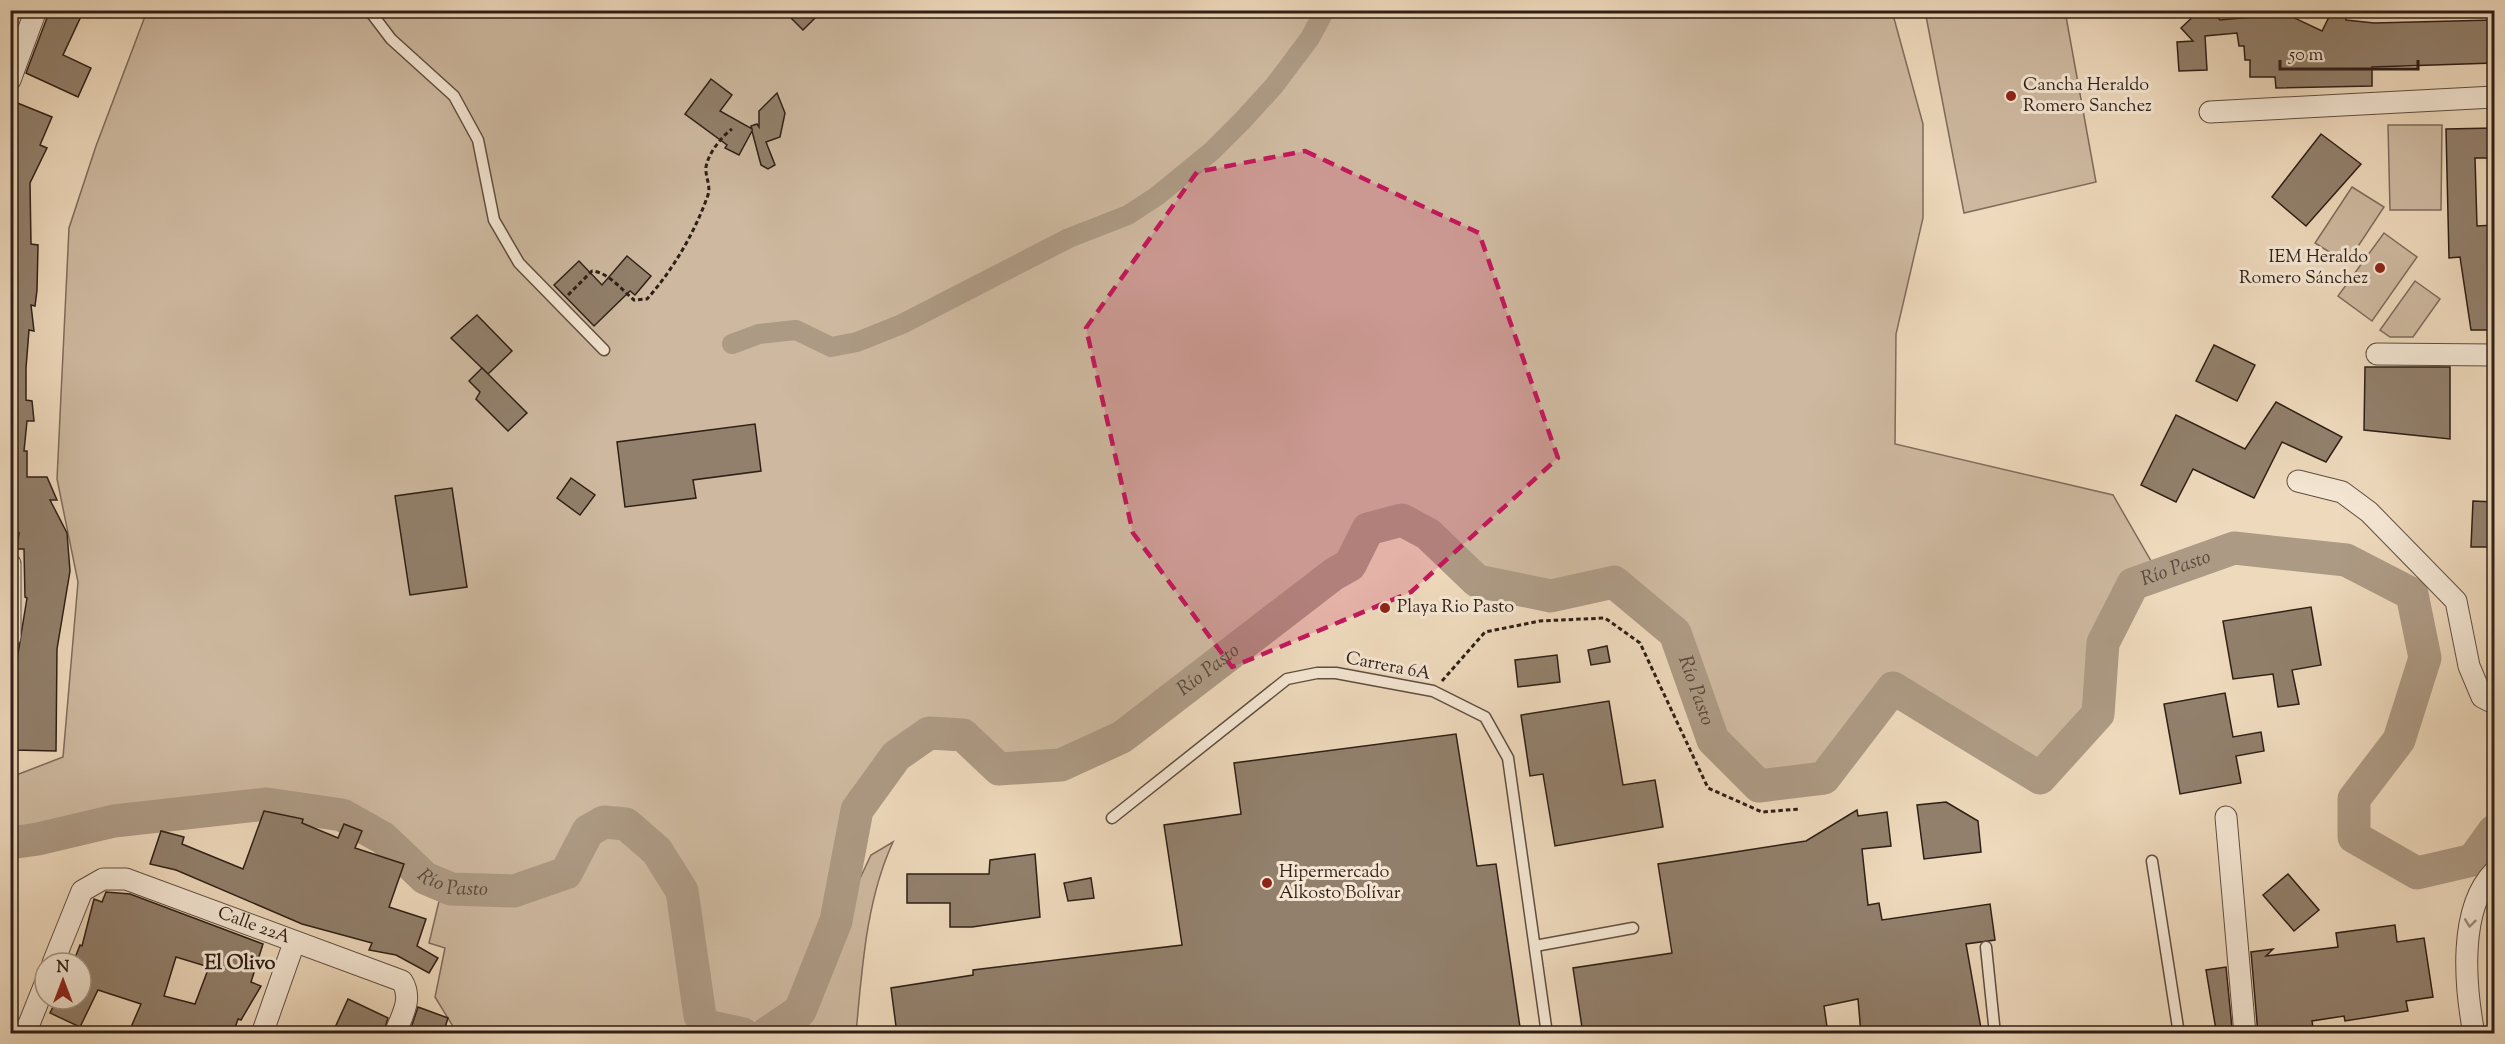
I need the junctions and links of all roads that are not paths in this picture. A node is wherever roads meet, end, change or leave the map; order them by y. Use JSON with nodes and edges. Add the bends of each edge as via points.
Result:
{"nodes":[{"id":1,"x":36,"y":10,"type":"edge"},
{"id":2,"x":369,"y":10,"type":"edge"},
{"id":3,"x":10,"y":80,"type":"edge"},
{"id":4,"x":2494,"y":97,"type":"edge"},
{"id":5,"x":2210,"y":112,"type":"dead end"},
{"id":6,"x":604,"y":350,"type":"dead end"},
{"id":7,"x":2377,"y":354,"type":"dead end"},
{"id":8,"x":2494,"y":355,"type":"edge"},
{"id":9,"x":2298,"y":482,"type":"dead end"},
{"id":10,"x":10,"y":564,"type":"edge"},
{"id":11,"x":10,"y":637,"type":"edge"},
{"id":12,"x":2494,"y":704,"type":"edge"},
{"id":13,"x":2226,"y":817,"type":"dead end"},
{"id":14,"x":1112,"y":818,"type":"dead end"},
{"id":15,"x":2152,"y":861,"type":"dead end"},
{"id":16,"x":2494,"y":872,"type":"edge"},
{"id":17,"x":1633,"y":928,"type":"dead end"},
{"id":18,"x":294,"y":943,"type":"junction"},
{"id":19,"x":1535,"y":946,"type":"junction"},
{"id":20,"x":1986,"y":946,"type":"dead end"},
{"id":21,"x":58,"y":951,"type":"edge"},
{"id":22,"x":34,"y":1011,"type":"edge"},
{"id":23,"x":2472,"y":1033,"type":"edge"},
{"id":24,"x":22,"y":1034,"type":"edge"},
{"id":25,"x":262,"y":1034,"type":"edge"},
{"id":26,"x":395,"y":1034,"type":"edge"},
{"id":27,"x":1547,"y":1034,"type":"edge"},
{"id":28,"x":1995,"y":1034,"type":"edge"},
{"id":29,"x":2179,"y":1034,"type":"edge"},
{"id":30,"x":2245,"y":1034,"type":"edge"}],
"edges":[{"from":1,"to":3,"type":"street"},
{"from":2,"to":6,"type":"lane","via":[[391,39],[454,96],[478,140],[494,220],[519,263]]},
{"from":4,"to":5,"type":"street"},
{"from":7,"to":8,"type":"street"},
{"from":9,"to":12,"type":"street","via":[[2342,492],[2369,512],[2456,601],[2469,666],[2482,697]]},
{"from":10,"to":11,"type":"street"},
{"from":13,"to":30,"type":"street"},
{"from":14,"to":19,"type":"lane","name":"Carrera 6A","via":[[1287,679],[1336,674],[1433,692],[1485,717],[1508,758]]},
{"from":15,"to":29,"type":"lane"},
{"from":16,"to":23,"type":"street","one_way":true,"via":[[2471,909],[2466,948]]},
{"from":17,"to":19,"type":"lane"},
{"from":18,"to":21,"type":"street","name":"Calle 22A","via":[[126,879],[103,879],[82,891]]},
{"from":18,"to":25,"type":"street"},
{"from":18,"to":26,"type":"street","name":"Calle 22A","via":[[402,981],[408,999]]},
{"from":19,"to":27,"type":"lane","name":"Carrera 6A"},
{"from":20,"to":28,"type":"lane"},
{"from":22,"to":24,"type":"street"}]}
